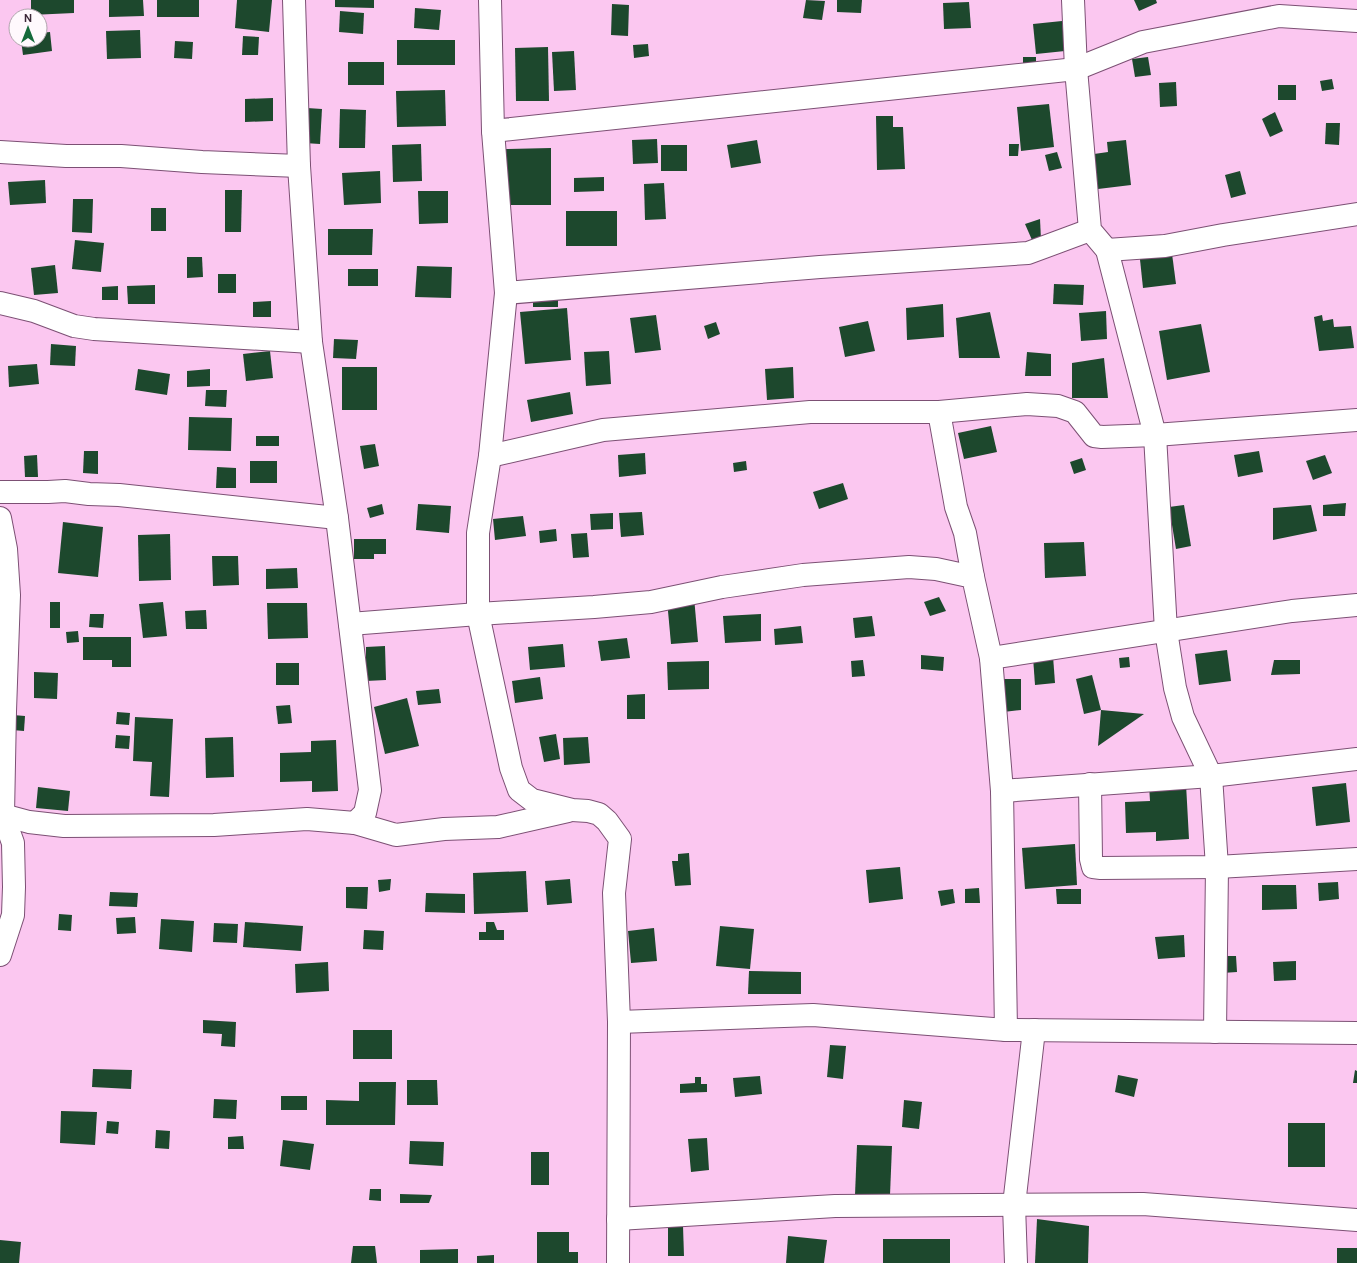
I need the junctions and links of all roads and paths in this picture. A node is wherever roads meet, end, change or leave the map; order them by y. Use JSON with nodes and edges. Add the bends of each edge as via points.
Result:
{"nodes":[{"id":1,"x":294,"y":0,"type":"edge"},
{"id":2,"x":490,"y":0,"type":"edge"},
{"id":3,"x":1073,"y":0,"type":"edge"},
{"id":4,"x":1357,"y":21,"type":"edge"},
{"id":5,"x":1076,"y":70,"type":"junction"},
{"id":6,"x":492,"y":131,"type":"junction"},
{"id":7,"x":0,"y":152,"type":"edge"},
{"id":8,"x":299,"y":166,"type":"junction"},
{"id":9,"x":1357,"y":214,"type":"edge"},
{"id":10,"x":1090,"y":230,"type":"junction"},
{"id":11,"x":1106,"y":250,"type":"junction"},
{"id":12,"x":506,"y":293,"type":"junction"},
{"id":13,"x":0,"y":303,"type":"edge"},
{"id":14,"x":311,"y":342,"type":"junction"},
{"id":15,"x":939,"y":412,"type":"junction"},
{"id":16,"x":1357,"y":420,"type":"edge"},
{"id":17,"x":1155,"y":435,"type":"junction"},
{"id":18,"x":490,"y":456,"type":"junction"},
{"id":19,"x":0,"y":492,"type":"edge"},
{"id":20,"x":0,"y":518,"type":"edge"},
{"id":21,"x":337,"y":518,"type":"junction"},
{"id":22,"x":973,"y":577,"type":"junction"},
{"id":23,"x":1357,"y":606,"type":"edge"},
{"id":24,"x":478,"y":614,"type":"junction"},
{"id":25,"x":350,"y":624,"type":"junction"},
{"id":26,"x":1166,"y":631,"type":"junction"},
{"id":27,"x":991,"y":658,"type":"junction"},
{"id":28,"x":1357,"y":759,"type":"edge"},
{"id":29,"x":1211,"y":776,"type":"junction"},
{"id":30,"x":1090,"y":784,"type":"junction"},
{"id":31,"x":1002,"y":792,"type":"junction"},
{"id":32,"x":572,"y":810,"type":"junction"},
{"id":33,"x":3,"y":815,"type":"junction"},
{"id":34,"x":355,"y":823,"type":"junction"},
{"id":35,"x":1357,"y":859,"type":"edge"},
{"id":36,"x":1217,"y":867,"type":"junction"},
{"id":37,"x":0,"y":954,"type":"edge"},
{"id":38,"x":620,"y":1022,"type":"junction"},
{"id":39,"x":1006,"y":1030,"type":"junction"},
{"id":40,"x":1034,"y":1030,"type":"junction"},
{"id":41,"x":1215,"y":1032,"type":"junction"},
{"id":42,"x":1357,"y":1033,"type":"edge"},
{"id":43,"x":1014,"y":1205,"type":"junction"},
{"id":44,"x":618,"y":1219,"type":"junction"},
{"id":45,"x":1357,"y":1220,"type":"edge"},
{"id":46,"x":618,"y":1263,"type":"edge"},
{"id":47,"x":1016,"y":1263,"type":"edge"}],
"edges":[{"from":1,"to":8,"type":"street"},
{"from":2,"to":6,"type":"street"},
{"from":3,"to":5,"type":"street"},
{"from":4,"to":5,"type":"street","via":[[1279,16],[1143,42]]},
{"from":5,"to":6,"type":"street"},
{"from":5,"to":10,"type":"street"},
{"from":6,"to":12,"type":"street"},
{"from":7,"to":8,"type":"street"},
{"from":8,"to":14,"type":"street"},
{"from":9,"to":11,"type":"street","via":[[1165,246]]},
{"from":10,"to":11,"type":"street"},
{"from":10,"to":12,"type":"street","via":[[1028,254],[820,267]]},
{"from":11,"to":17,"type":"street"},
{"from":12,"to":18,"type":"street"},
{"from":13,"to":14,"type":"street","via":[[34,311],[74,326],[94,329]]},
{"from":14,"to":21,"type":"street"},
{"from":15,"to":17,"type":"street","via":[[1027,404],[1058,406],[1075,412],[1094,436],[1102,438]]},
{"from":15,"to":18,"type":"street","via":[[810,412],[603,430]]},
{"from":15,"to":22,"type":"street","via":[[956,507],[965,533]]},
{"from":16,"to":17,"type":"street"},
{"from":17,"to":26,"type":"street"},
{"from":18,"to":24,"type":"street","via":[[478,533]]},
{"from":19,"to":21,"type":"street","via":[[65,491],[119,495]]},
{"from":20,"to":33,"type":"street","via":[[6,549],[9,595]]},
{"from":21,"to":25,"type":"street"},
{"from":22,"to":24,"type":"street","via":[[936,569],[909,567],[803,575],[722,587],[651,602]]},
{"from":22,"to":27,"type":"street"},
{"from":23,"to":26,"type":"street","via":[[1292,611]]},
{"from":24,"to":25,"type":"street"},
{"from":24,"to":32,"type":"street","via":[[511,768],[519,790],[532,800]]},
{"from":25,"to":34,"type":"street","via":[[370,790],[365,812]]},
{"from":26,"to":27,"type":"street"},
{"from":26,"to":29,"type":"street","via":[[1175,688],[1183,717]]},
{"from":27,"to":31,"type":"street"},
{"from":28,"to":29,"type":"street"},
{"from":29,"to":30,"type":"street"},
{"from":29,"to":36,"type":"street"},
{"from":30,"to":31,"type":"street"},
{"from":30,"to":36,"type":"street","via":[[1093,867]]},
{"from":31,"to":39,"type":"street"},
{"from":32,"to":34,"type":"street","via":[[498,827],[444,829],[396,835]]},
{"from":32,"to":38,"type":"street","via":[[599,814],[620,839],[614,893]]},
{"from":33,"to":34,"type":"street","via":[[29,822],[64,826],[214,825],[307,819]]},
{"from":33,"to":37,"type":"street","via":[[12,843],[13,915]]},
{"from":35,"to":36,"type":"street"},
{"from":36,"to":41,"type":"street"},
{"from":38,"to":39,"type":"street","via":[[812,1015]]},
{"from":38,"to":44,"type":"street"},
{"from":39,"to":40,"type":"street"},
{"from":40,"to":41,"type":"street"},
{"from":40,"to":43,"type":"street"},
{"from":41,"to":42,"type":"street"},
{"from":43,"to":44,"type":"street","via":[[835,1206]]},
{"from":43,"to":45,"type":"street","via":[[1143,1204]]},
{"from":43,"to":47,"type":"street"},
{"from":44,"to":46,"type":"street"}]}
